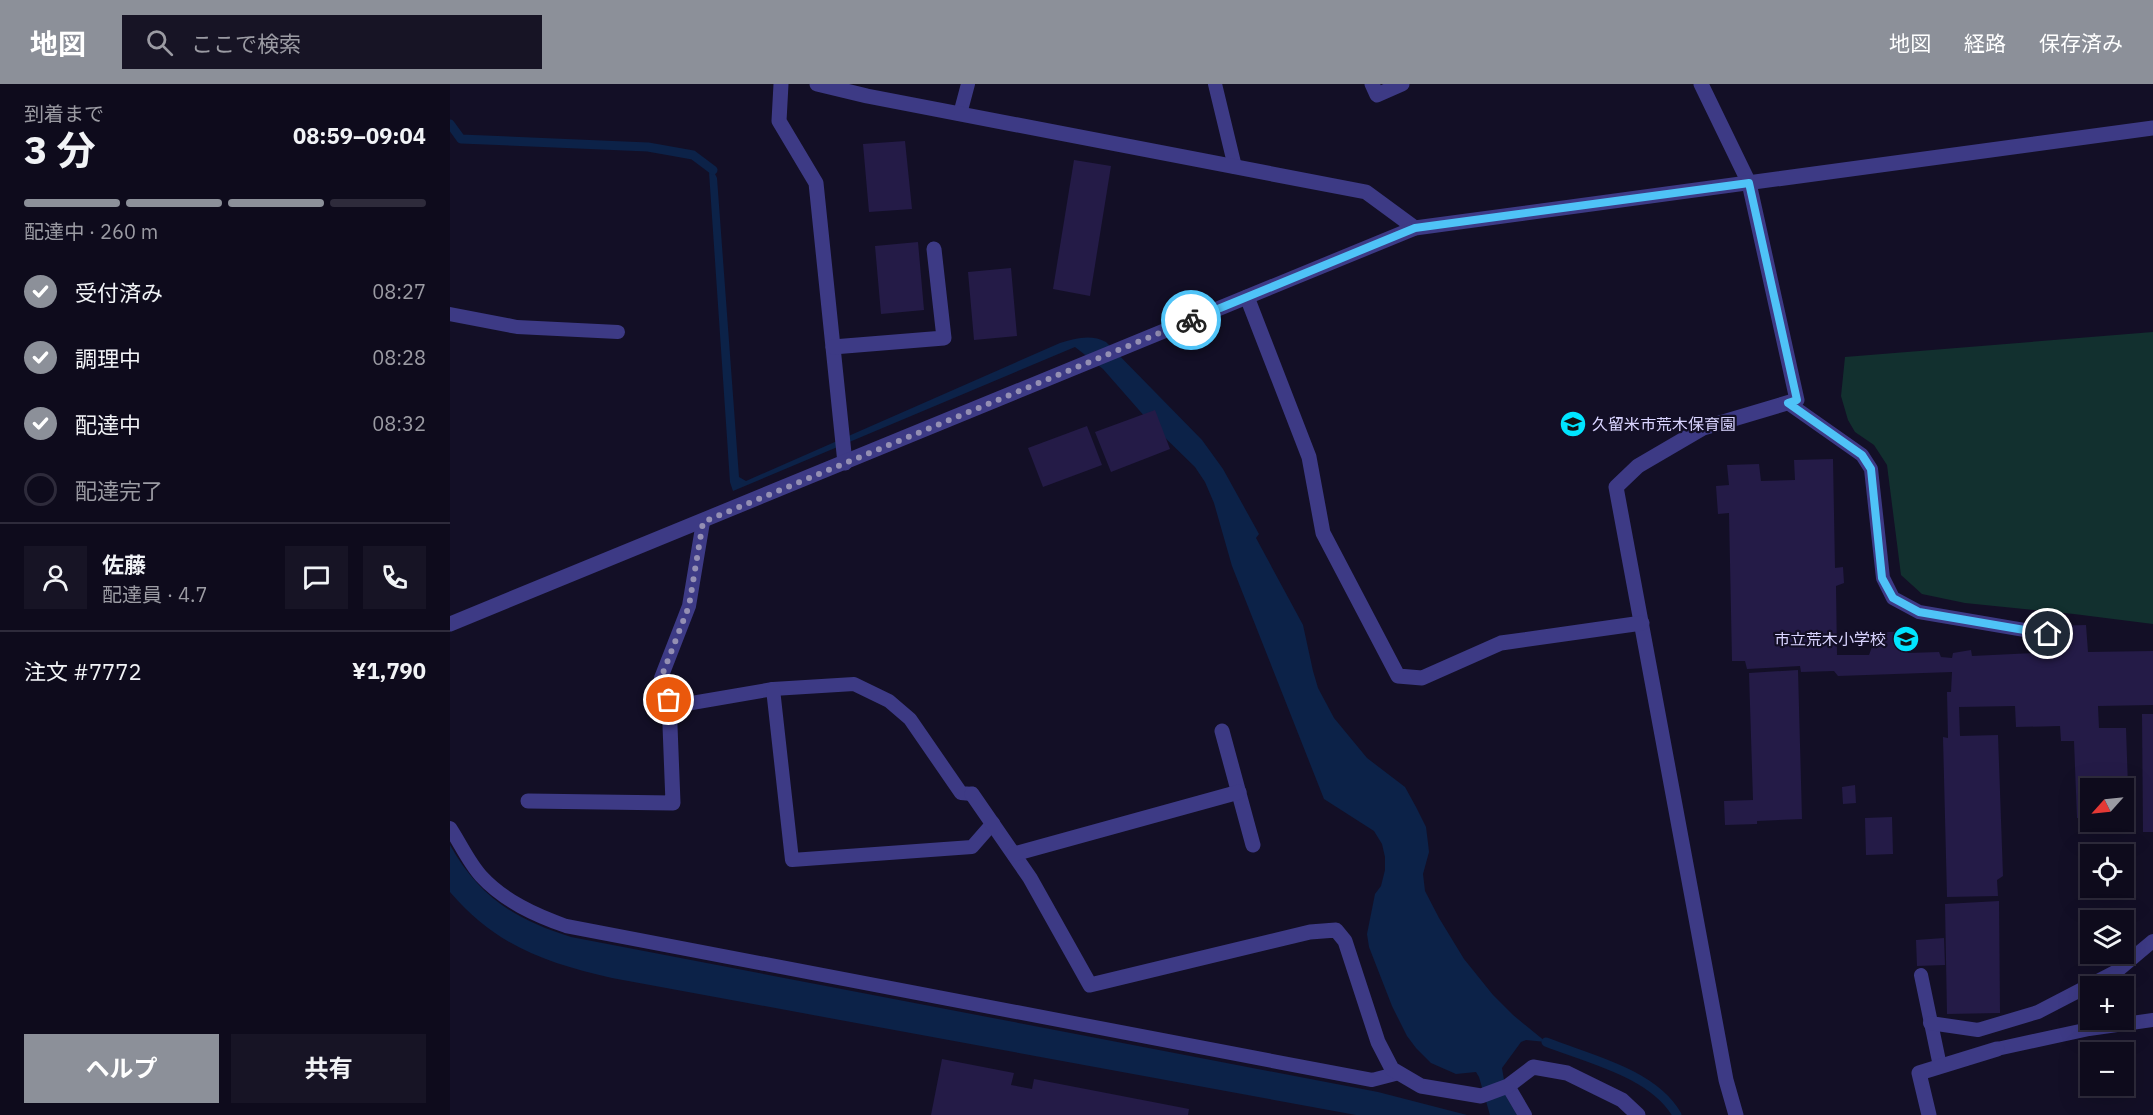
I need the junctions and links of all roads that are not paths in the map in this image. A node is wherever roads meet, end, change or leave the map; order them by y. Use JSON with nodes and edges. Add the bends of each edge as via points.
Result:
{"nodes":[{"id":1,"x":781,"y":84,"type":"edge"},
{"id":2,"x":817,"y":84,"type":"edge"},
{"id":3,"x":968,"y":84,"type":"edge"},
{"id":4,"x":1215,"y":84,"type":"edge"},
{"id":5,"x":1372,"y":84,"type":"edge"},
{"id":6,"x":1402,"y":84,"type":"edge"},
{"id":7,"x":1701,"y":84,"type":"edge"},
{"id":8,"x":960,"y":114,"type":"junction"},
{"id":9,"x":2153,"y":128,"type":"edge"},
{"id":10,"x":1235,"y":167,"type":"junction"},
{"id":11,"x":1749,"y":183,"type":"junction"},
{"id":12,"x":1415,"y":228,"type":"junction"},
{"id":13,"x":934,"y":249,"type":"dead end"},
{"id":14,"x":1247,"y":297,"type":"junction"},
{"id":15,"x":450,"y":314,"type":"edge"},
{"id":16,"x":618,"y":332,"type":"dead end"},
{"id":17,"x":833,"y":347,"type":"junction"},
{"id":18,"x":1788,"y":403,"type":"junction"},
{"id":19,"x":845,"y":463,"type":"junction"},
{"id":20,"x":703,"y":522,"type":"junction"},
{"id":21,"x":1642,"y":623,"type":"junction"},
{"id":22,"x":450,"y":624,"type":"edge"},
{"id":23,"x":2048,"y":634,"type":"dead end"},
{"id":24,"x":773,"y":689,"type":"junction"},
{"id":25,"x":669,"y":700,"type":"junction"},
{"id":26,"x":1222,"y":731,"type":"dead end"},
{"id":27,"x":1239,"y":792,"type":"junction"},
{"id":28,"x":972,"y":794,"type":"joint"},
{"id":29,"x":528,"y":801,"type":"dead end"},
{"id":30,"x":993,"y":823,"type":"junction"},
{"id":31,"x":450,"y":828,"type":"edge"},
{"id":32,"x":1253,"y":845,"type":"dead end"},
{"id":33,"x":1014,"y":854,"type":"junction"},
{"id":34,"x":2153,"y":941,"type":"edge"},
{"id":35,"x":1921,"y":975,"type":"dead end"},
{"id":36,"x":2153,"y":1020,"type":"edge"},
{"id":37,"x":1930,"y":1023,"type":"junction"},
{"id":38,"x":1997,"y":1049,"type":"joint"},
{"id":39,"x":1940,"y":1066,"type":"junction"},
{"id":40,"x":1399,"y":1073,"type":"junction"},
{"id":41,"x":1508,"y":1086,"type":"junction"},
{"id":42,"x":1526,"y":1115,"type":"edge"},
{"id":43,"x":1638,"y":1115,"type":"edge"},
{"id":44,"x":1736,"y":1115,"type":"edge"},
{"id":45,"x":1929,"y":1115,"type":"edge"}],
"edges":[{"from":1,"to":17,"type":"street","via":[[779,121],[816,183]]},
{"from":2,"to":8,"type":"street"},
{"from":3,"to":8,"type":"lane"},
{"from":4,"to":10,"type":"lane"},
{"from":5,"to":6,"type":"street","via":[[1377,94]]},
{"from":7,"to":11,"type":"street"},
{"from":8,"to":10,"type":"street"},
{"from":9,"to":11,"type":"street"},
{"from":10,"to":12,"type":"street","via":[[1365,192]]},
{"from":11,"to":12,"type":"street"},
{"from":11,"to":18,"type":"street","via":[[1797,400]]},
{"from":12,"to":14,"type":"street"},
{"from":13,"to":17,"type":"street","via":[[944,338]]},
{"from":14,"to":19,"type":"street"},
{"from":14,"to":21,"type":"street","via":[[1309,457],[1323,533],[1398,676],[1422,678],[1501,643]]},
{"from":15,"to":16,"type":"lane","via":[[517,327]]},
{"from":17,"to":19,"type":"street"},
{"from":18,"to":21,"type":"street","via":[[1703,428],[1638,466],[1616,487]]},
{"from":18,"to":23,"type":"lane","via":[[1862,455],[1871,469],[1882,578],[1893,598],[1919,612]]},
{"from":19,"to":20,"type":"street"},
{"from":20,"to":22,"type":"street"},
{"from":20,"to":25,"type":"lane","via":[[689,606],[661,678],[662,694]]},
{"from":21,"to":44,"type":"street","via":[[1726,1080]]},
{"from":24,"to":25,"type":"lane","via":[[686,704]]},
{"from":24,"to":28,"type":"lane","via":[[854,684],[890,700],[910,719],[961,793]]},
{"from":24,"to":30,"type":"lane","via":[[792,860],[972,847]]},
{"from":25,"to":29,"type":"street","via":[[673,803]]},
{"from":26,"to":27,"type":"street"},
{"from":27,"to":32,"type":"street"},
{"from":27,"to":33,"type":"street"},
{"from":28,"to":30,"type":"street"},
{"from":30,"to":33,"type":"street"},
{"from":31,"to":40,"type":"lane","via":[[480,875],[507,898],[537,916],[566,926],[1372,1080]]},
{"from":33,"to":40,"type":"street","via":[[1090,985],[1310,932],[1336,930],[1345,941],[1378,1042],[1392,1069]]},
{"from":34,"to":37,"type":"lane","via":[[2117,971],[2038,1012],[1978,1029]]},
{"from":35,"to":37,"type":"lane"},
{"from":36,"to":38,"type":"lane"},
{"from":37,"to":39,"type":"lane"},
{"from":38,"to":39,"type":"street"},
{"from":39,"to":45,"type":"street","via":[[1919,1073]]},
{"from":40,"to":41,"type":"street","via":[[1421,1086],[1481,1096]]},
{"from":41,"to":42,"type":"lane"},
{"from":41,"to":43,"type":"street","via":[[1533,1067],[1568,1073],[1622,1100]]}]}
